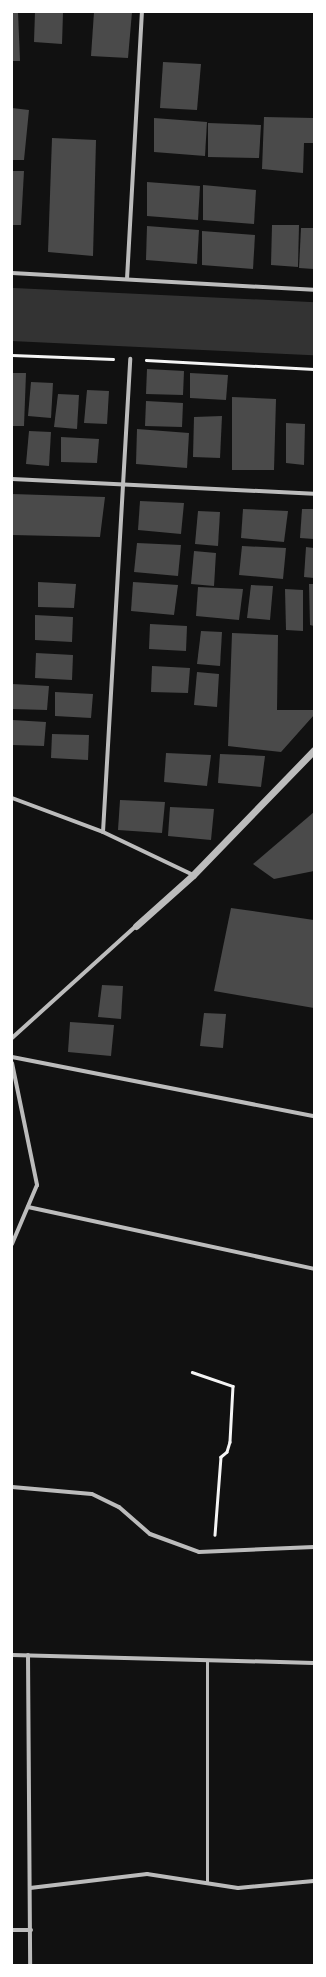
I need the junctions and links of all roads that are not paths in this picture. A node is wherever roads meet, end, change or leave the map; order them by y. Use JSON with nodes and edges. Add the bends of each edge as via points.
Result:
{"nodes":[{"id":1,"x":142,"y":12,"type":"edge"},
{"id":2,"x":12,"y":273,"type":"edge"},
{"id":3,"x":127,"y":279,"type":"junction"},
{"id":4,"x":314,"y":290,"type":"edge"},
{"id":5,"x":130,"y":359,"type":"road end"},
{"id":6,"x":12,"y":479,"type":"edge"},
{"id":7,"x":122,"y":485,"type":"junction"},
{"id":8,"x":314,"y":494,"type":"edge"},
{"id":9,"x":314,"y":750,"type":"edge"},
{"id":10,"x":12,"y":798,"type":"edge"},
{"id":11,"x":103,"y":832,"type":"junction"},
{"id":12,"x":193,"y":875,"type":"junction"},
{"id":13,"x":136,"y":926,"type":"joint"},
{"id":14,"x":12,"y":1038,"type":"edge"},
{"id":15,"x":12,"y":1057,"type":"edge"},
{"id":16,"x":12,"y":1063,"type":"edge"},
{"id":17,"x":314,"y":1116,"type":"edge"},
{"id":18,"x":28,"y":1207,"type":"junction"},
{"id":19,"x":12,"y":1244,"type":"edge"},
{"id":20,"x":314,"y":1269,"type":"edge"},
{"id":21,"x":12,"y":1487,"type":"edge"},
{"id":22,"x":314,"y":1547,"type":"edge"},
{"id":23,"x":12,"y":1655,"type":"edge"},
{"id":24,"x":28,"y":1655,"type":"junction"},
{"id":25,"x":208,"y":1660,"type":"junction"},
{"id":26,"x":314,"y":1663,"type":"edge"},
{"id":27,"x":314,"y":1881,"type":"edge"},
{"id":28,"x":207,"y":1884,"type":"junction"},
{"id":29,"x":30,"y":1888,"type":"junction"},
{"id":30,"x":12,"y":1930,"type":"edge"},
{"id":31,"x":31,"y":1930,"type":"junction"},
{"id":32,"x":30,"y":1965,"type":"edge"}],
"edges":[{"from":1,"to":3,"type":"street"},
{"from":2,"to":3,"type":"street"},
{"from":3,"to":4,"type":"street"},
{"from":5,"to":7,"type":"street"},
{"from":6,"to":7,"type":"street"},
{"from":7,"to":8,"type":"street"},
{"from":7,"to":11,"type":"street"},
{"from":9,"to":12,"type":"street"},
{"from":10,"to":11,"type":"street"},
{"from":11,"to":12,"type":"street"},
{"from":12,"to":13,"type":"street"},
{"from":13,"to":14,"type":"street"},
{"from":15,"to":17,"type":"street"},
{"from":16,"to":18,"type":"street","via":[[37,1185]]},
{"from":18,"to":19,"type":"street"},
{"from":18,"to":20,"type":"street"},
{"from":21,"to":22,"type":"street","via":[[92,1494],[119,1507],[150,1534],[199,1552]]},
{"from":23,"to":24,"type":"street"},
{"from":24,"to":25,"type":"street"},
{"from":24,"to":29,"type":"street"},
{"from":25,"to":26,"type":"street"},
{"from":25,"to":28,"type":"lane"},
{"from":27,"to":28,"type":"street","via":[[238,1888]]},
{"from":28,"to":29,"type":"street","via":[[147,1874]]},
{"from":29,"to":31,"type":"street"},
{"from":30,"to":31,"type":"street"},
{"from":31,"to":32,"type":"street"}]}
